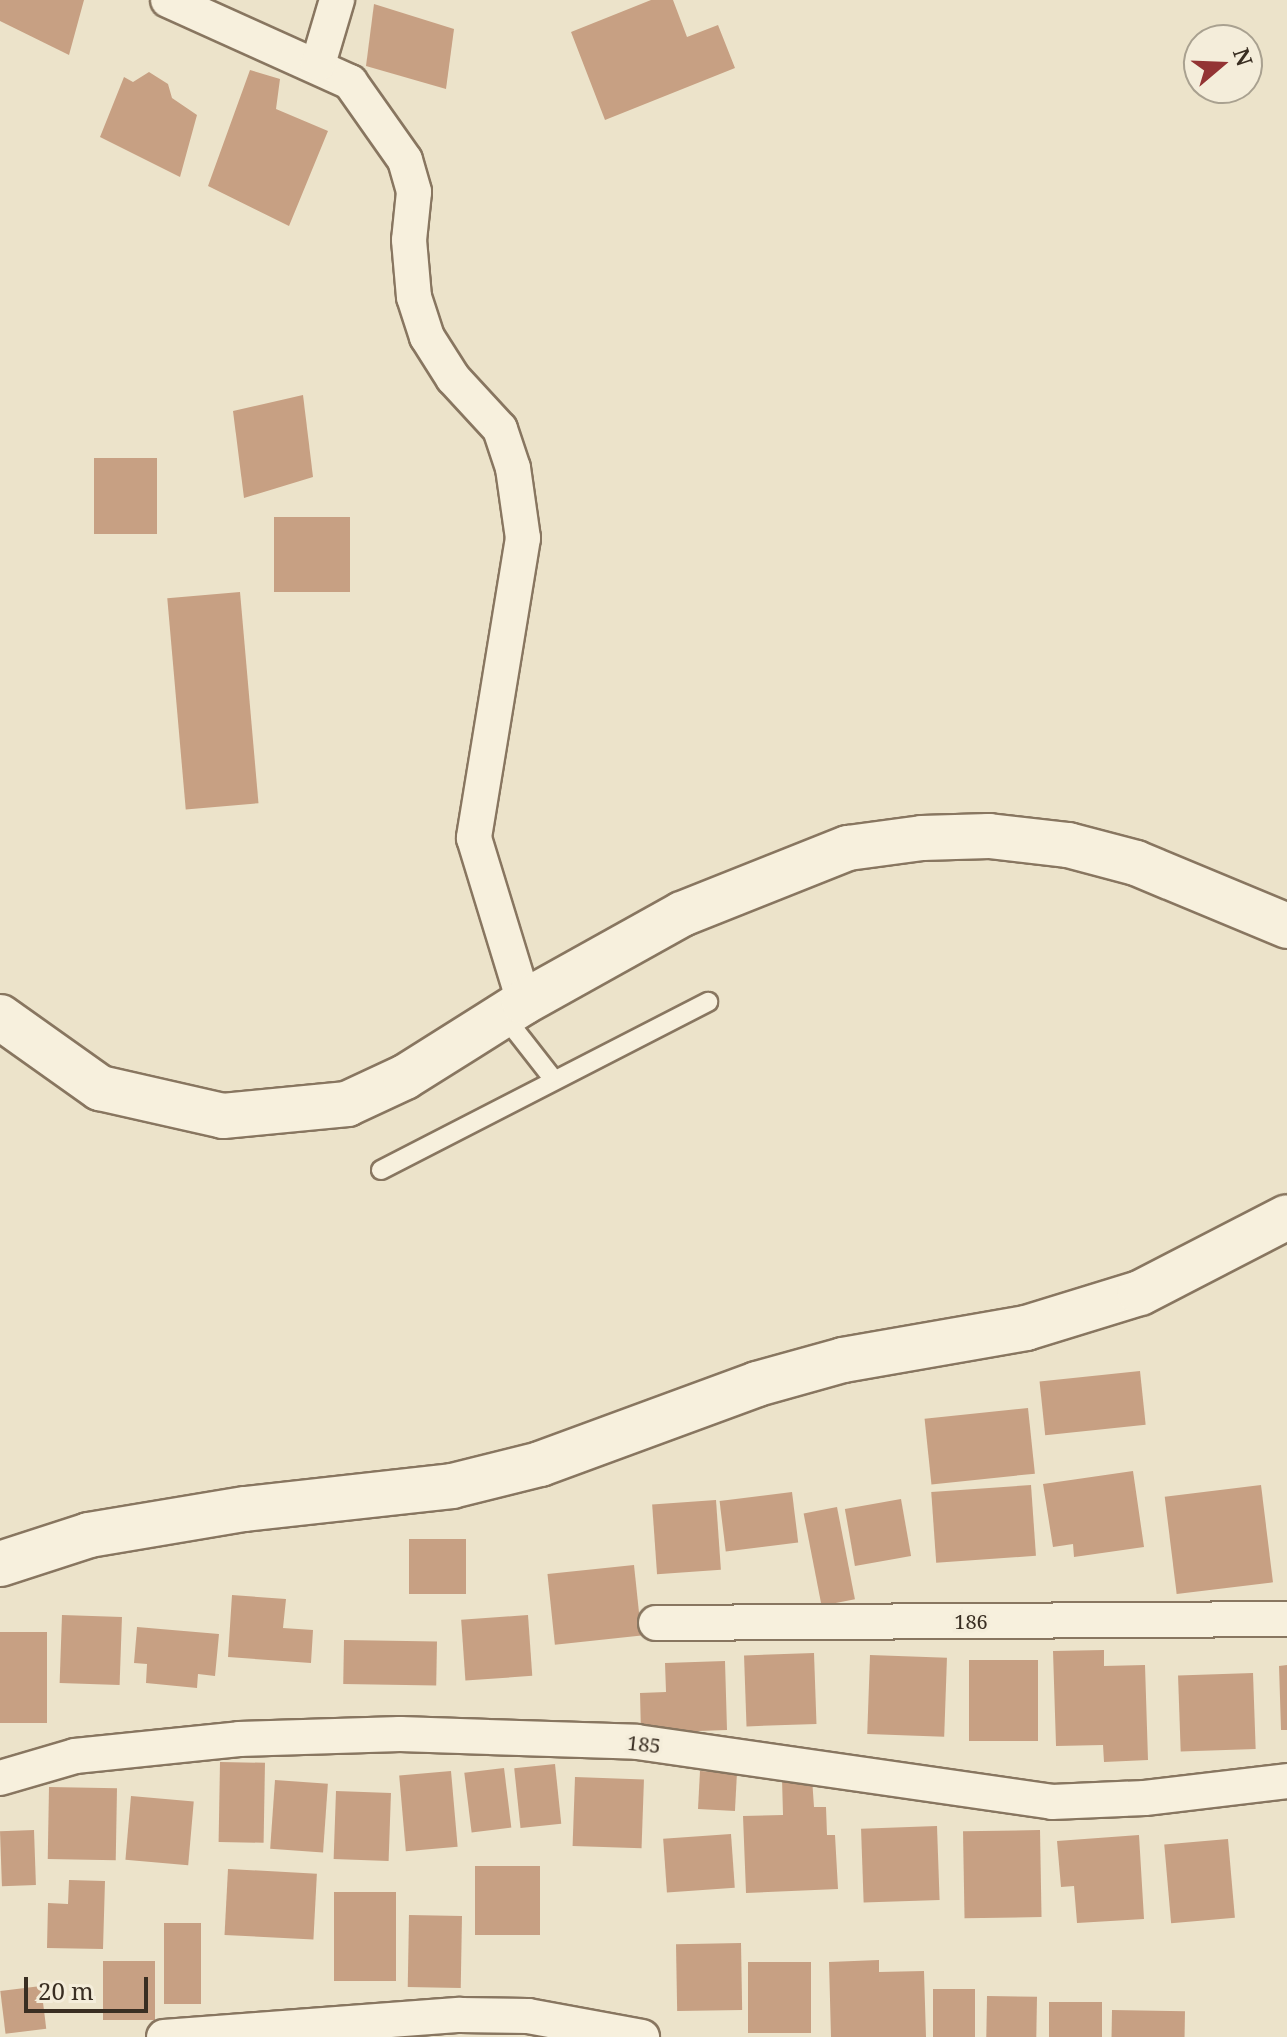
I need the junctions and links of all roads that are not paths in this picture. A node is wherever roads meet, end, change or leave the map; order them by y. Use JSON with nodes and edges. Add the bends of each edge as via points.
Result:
{"nodes":[{"id":1,"x":168,"y":0,"type":"edge"},
{"id":2,"x":337,"y":0,"type":"edge"},
{"id":3,"x":318,"y":64,"type":"junction"},
{"id":4,"x":1287,"y":926,"type":"edge"},
{"id":5,"x":708,"y":1002,"type":"dead end"},
{"id":6,"x":514,"y":1009,"type":"junction"},
{"id":7,"x":0,"y":1017,"type":"edge"},
{"id":8,"x":554,"y":1080,"type":"junction"},
{"id":9,"x":381,"y":1170,"type":"dead end"},
{"id":10,"x":1287,"y":1217,"type":"edge"},
{"id":11,"x":0,"y":1564,"type":"edge"},
{"id":12,"x":1287,"y":1619,"type":"edge"},
{"id":13,"x":656,"y":1623,"type":"dead end"},
{"id":14,"x":0,"y":1778,"type":"edge"},
{"id":15,"x":1287,"y":1781,"type":"edge"},
{"id":16,"x":164,"y":2037,"type":"edge"},
{"id":17,"x":642,"y":2037,"type":"edge"}],
"edges":[{"from":1,"to":3,"type":"street"},
{"from":2,"to":3,"type":"street"},
{"from":3,"to":6,"type":"street","via":[[350,82],[405,160],[414,192],[409,240],[414,297],[427,337],[453,378],[500,429],[513,468],[523,538],[474,838]]},
{"from":4,"to":6,"type":"main road","via":[[1136,863],[1068,845],[989,836],[922,838],[848,848],[682,914]]},
{"from":5,"to":8,"type":"lane"},
{"from":6,"to":7,"type":"main road","via":[[405,1077],[347,1104],[223,1116],[100,1088]]},
{"from":6,"to":8,"type":"lane"},
{"from":8,"to":9,"type":"lane"},
{"from":10,"to":11,"type":"main road","via":[[1140,1293],[1026,1328],[843,1360],[757,1384],[540,1464],[452,1486],[245,1509],[89,1535]]},
{"from":12,"to":13,"type":"street","name":"186"},
{"from":14,"to":15,"type":"street","name":"185","via":[[75,1756],[239,1739],[400,1734],[637,1742],[1052,1802],[1145,1798]]},
{"from":16,"to":17,"type":"street","via":[[460,2015],[528,2016]]}]}
